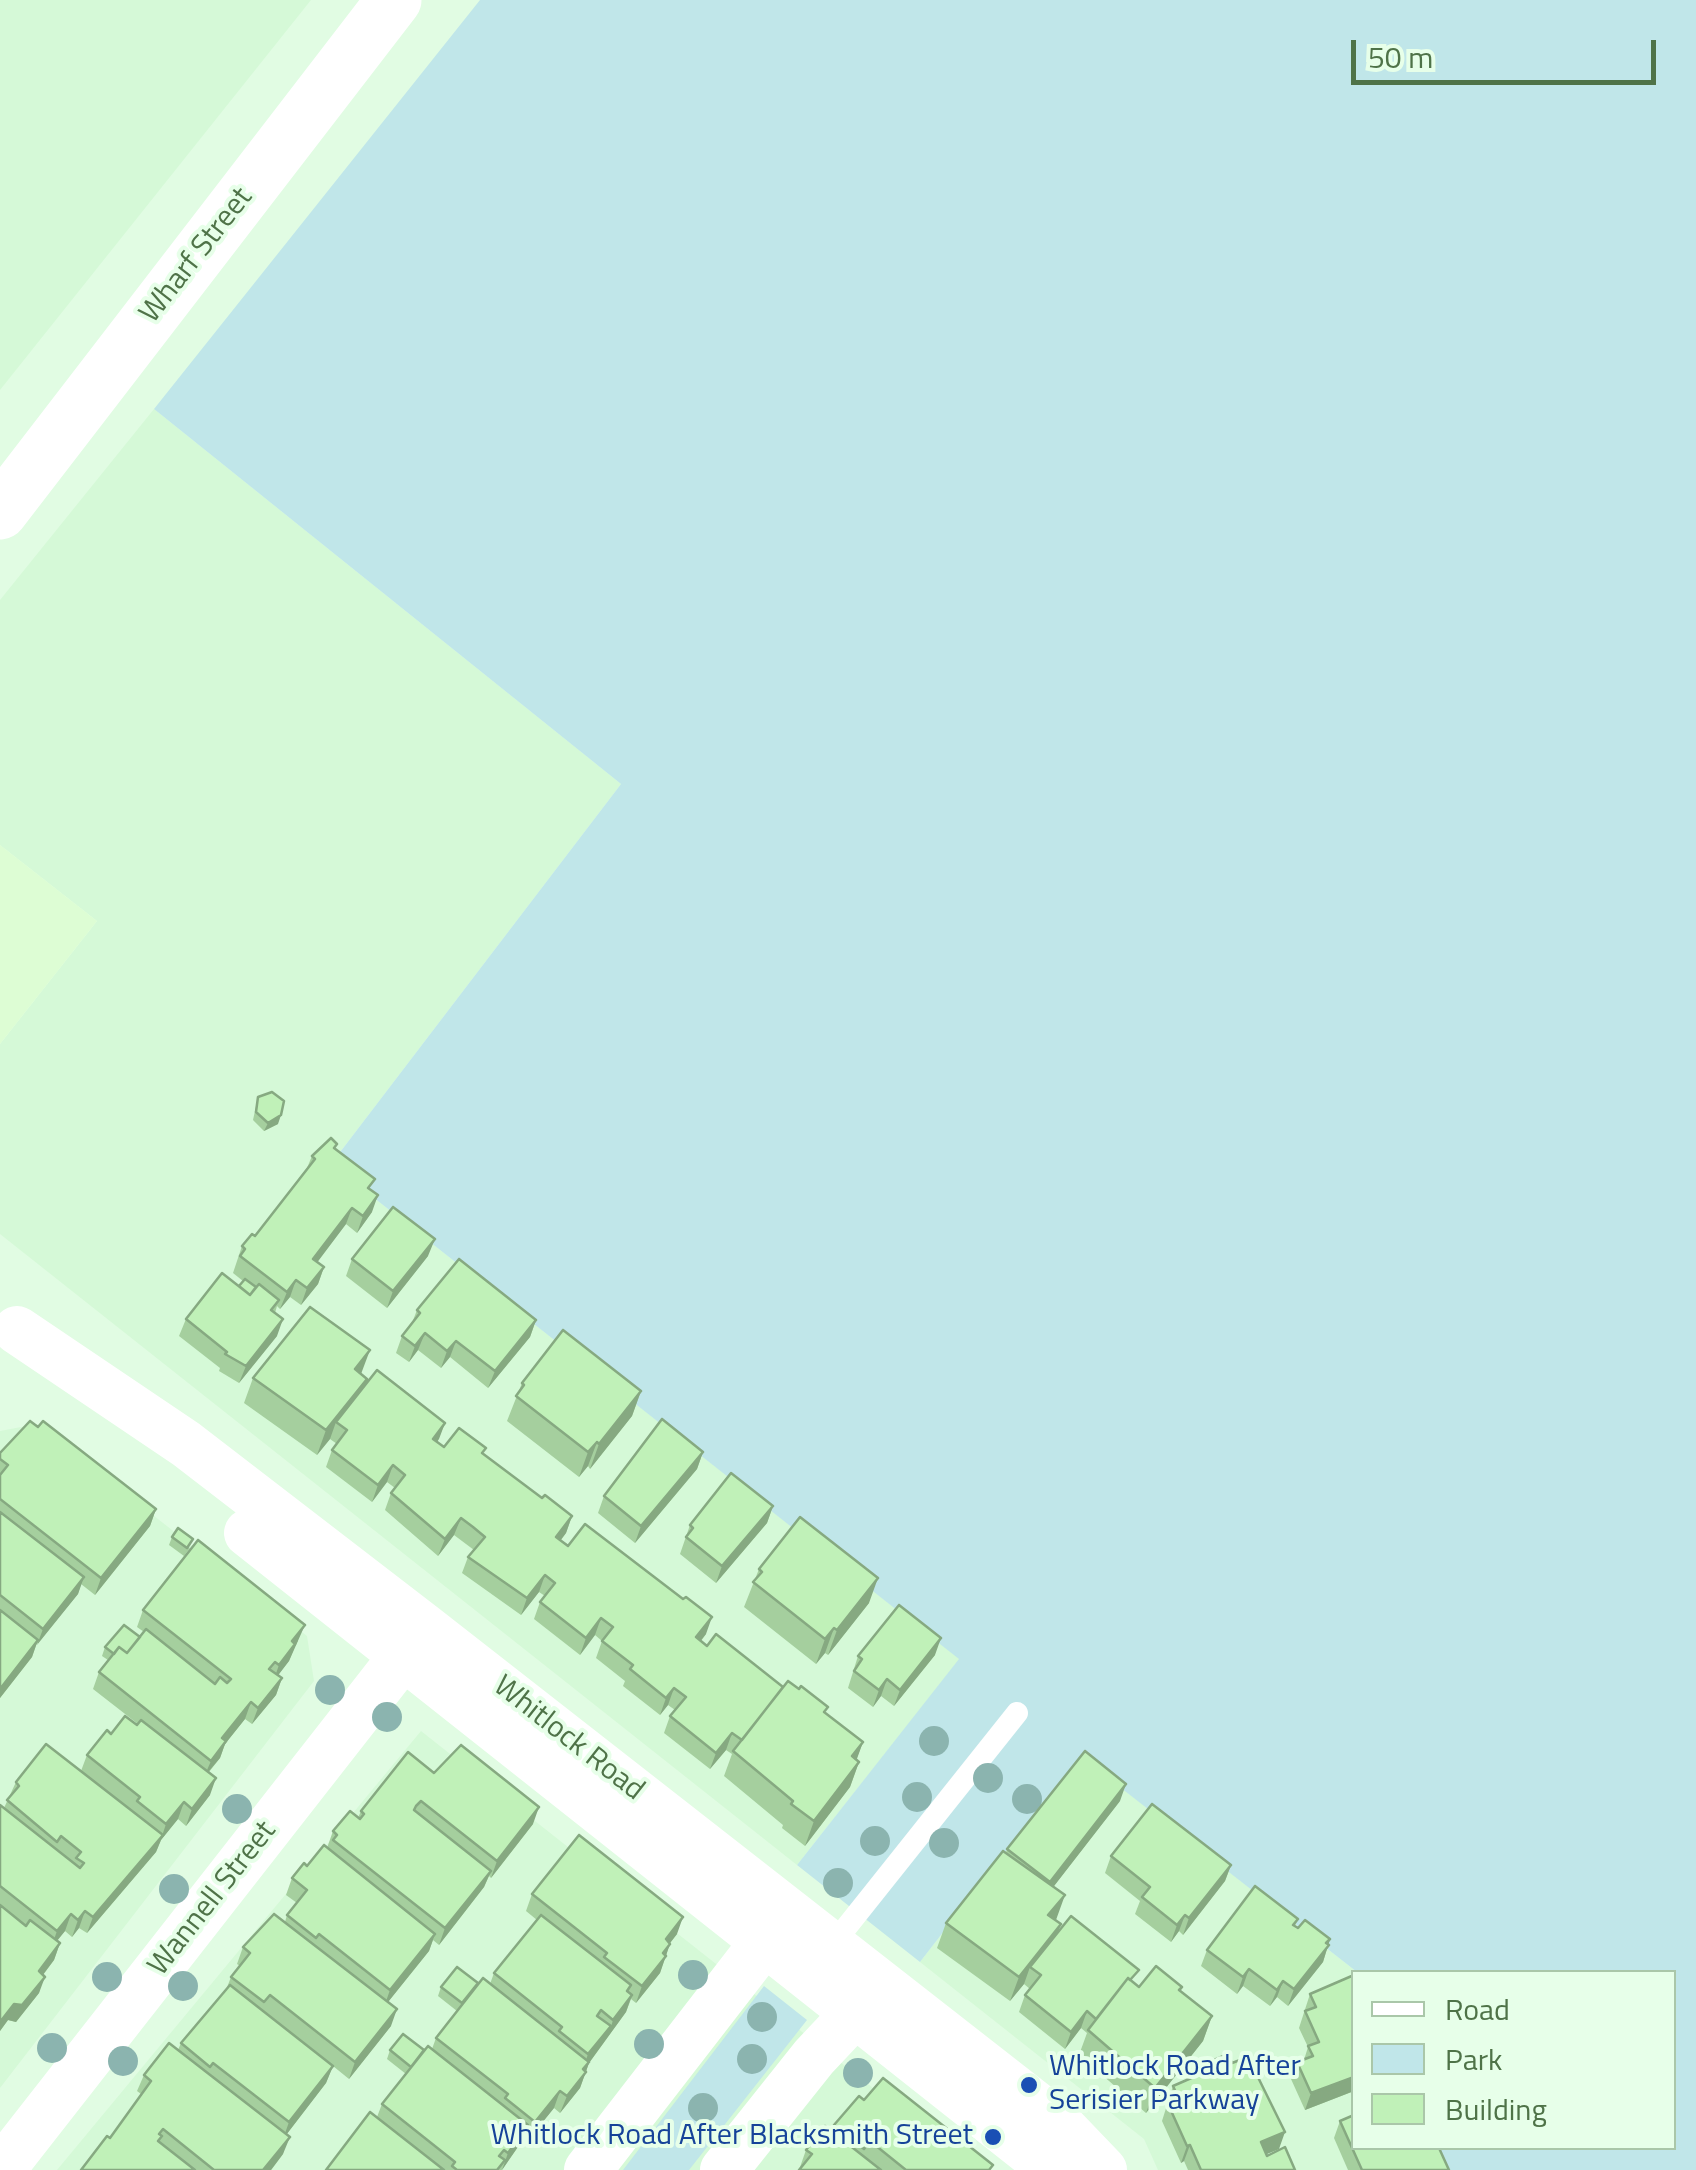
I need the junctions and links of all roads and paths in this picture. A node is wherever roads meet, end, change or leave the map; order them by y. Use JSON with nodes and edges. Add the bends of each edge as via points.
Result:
{"nodes":[{"id":1,"x":394,"y":0,"type":"edge"},
{"id":2,"x":0,"y":512,"type":"edge"},
{"id":3,"x":5,"y":1331,"type":"edge"},
{"id":4,"x":414,"y":1642,"type":"junction"},
{"id":5,"x":1017,"y":1712,"type":"dead end"},
{"id":6,"x":776,"y":1926,"type":"junction"},
{"id":7,"x":833,"y":1944,"type":"junction"},
{"id":8,"x":869,"y":1998,"type":"junction"},
{"id":9,"x":2,"y":2170,"type":"edge"},
{"id":10,"x":588,"y":2170,"type":"edge"},
{"id":11,"x":724,"y":2170,"type":"edge"},
{"id":12,"x":1053,"y":2170,"type":"edge"},
{"id":13,"x":1102,"y":2170,"type":"edge"}],
"edges":[{"from":1,"to":2,"type":"street","name":"Wharf Street"},
{"from":3,"to":4,"type":"street","name":"Whitlock Road","via":[[170,1471]]},
{"from":4,"to":6,"type":"street","name":"Whitlock Road"},
{"from":4,"to":9,"type":"street","name":"Wannell Street"},
{"from":5,"to":7,"type":"lane"},
{"from":6,"to":7,"type":"street","name":"Whitlock Road"},
{"from":6,"to":8,"type":"street","name":"Whitlock Road"},
{"from":6,"to":10,"type":"street"},
{"from":7,"to":8,"type":"street","name":"Whitlock Road"},
{"from":8,"to":11,"type":"street"},
{"from":8,"to":12,"type":"street","name":"Whitlock Road"},
{"from":8,"to":13,"type":"street","name":"Whitlock Road","via":[[1056,2122]]}]}
